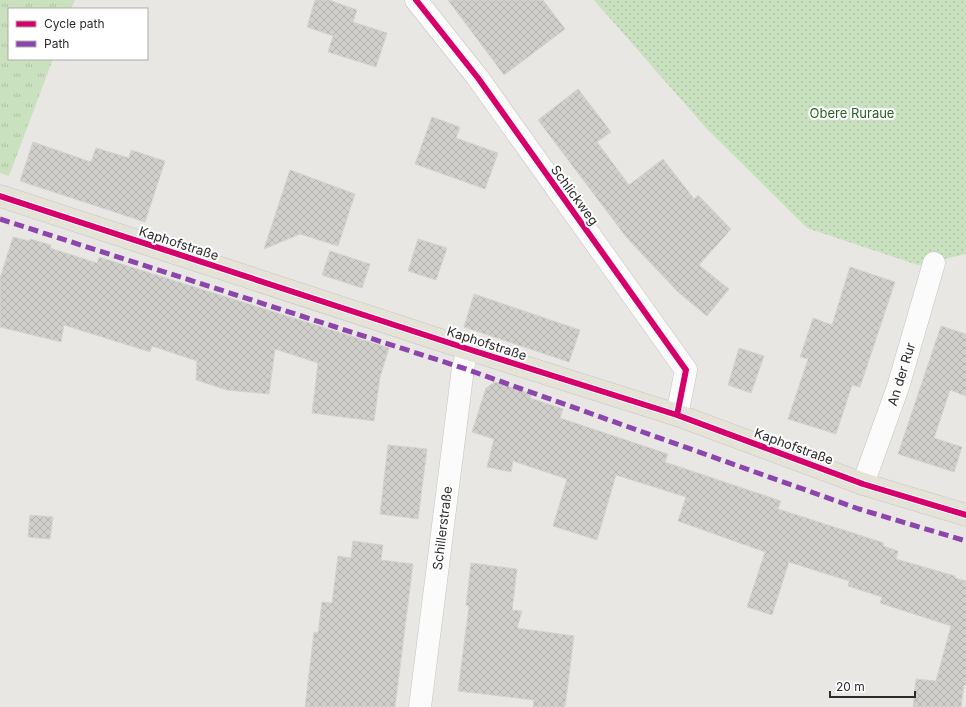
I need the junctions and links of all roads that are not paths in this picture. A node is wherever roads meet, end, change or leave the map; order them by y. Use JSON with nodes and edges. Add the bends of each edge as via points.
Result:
{"nodes":[{"id":1,"x":416,"y":0,"type":"edge"},
{"id":2,"x":0,"y":196,"type":"edge"},
{"id":3,"x":934,"y":263,"type":"dead end"},
{"id":4,"x":468,"y":349,"type":"junction"},
{"id":5,"x":677,"y":415,"type":"junction"},
{"id":6,"x":864,"y":484,"type":"junction"},
{"id":7,"x":966,"y":515,"type":"edge"},
{"id":8,"x":420,"y":707,"type":"edge"}],
"edges":[{"from":1,"to":5,"type":"street","name":"Schlickweg","via":[[478,78],[686,370]]},
{"from":2,"to":4,"type":"main road","name":"Kaphofstraße"},
{"from":3,"to":6,"type":"street","name":"An der Rur","via":[[898,387]]},
{"from":4,"to":5,"type":"main road","name":"Kaphofstraße"},
{"from":4,"to":8,"type":"street","name":"Schillerstraße","via":[[462,375]]},
{"from":5,"to":6,"type":"main road","name":"Kaphofstraße"},
{"from":6,"to":7,"type":"main road","name":"Kaphofstraße"}]}
